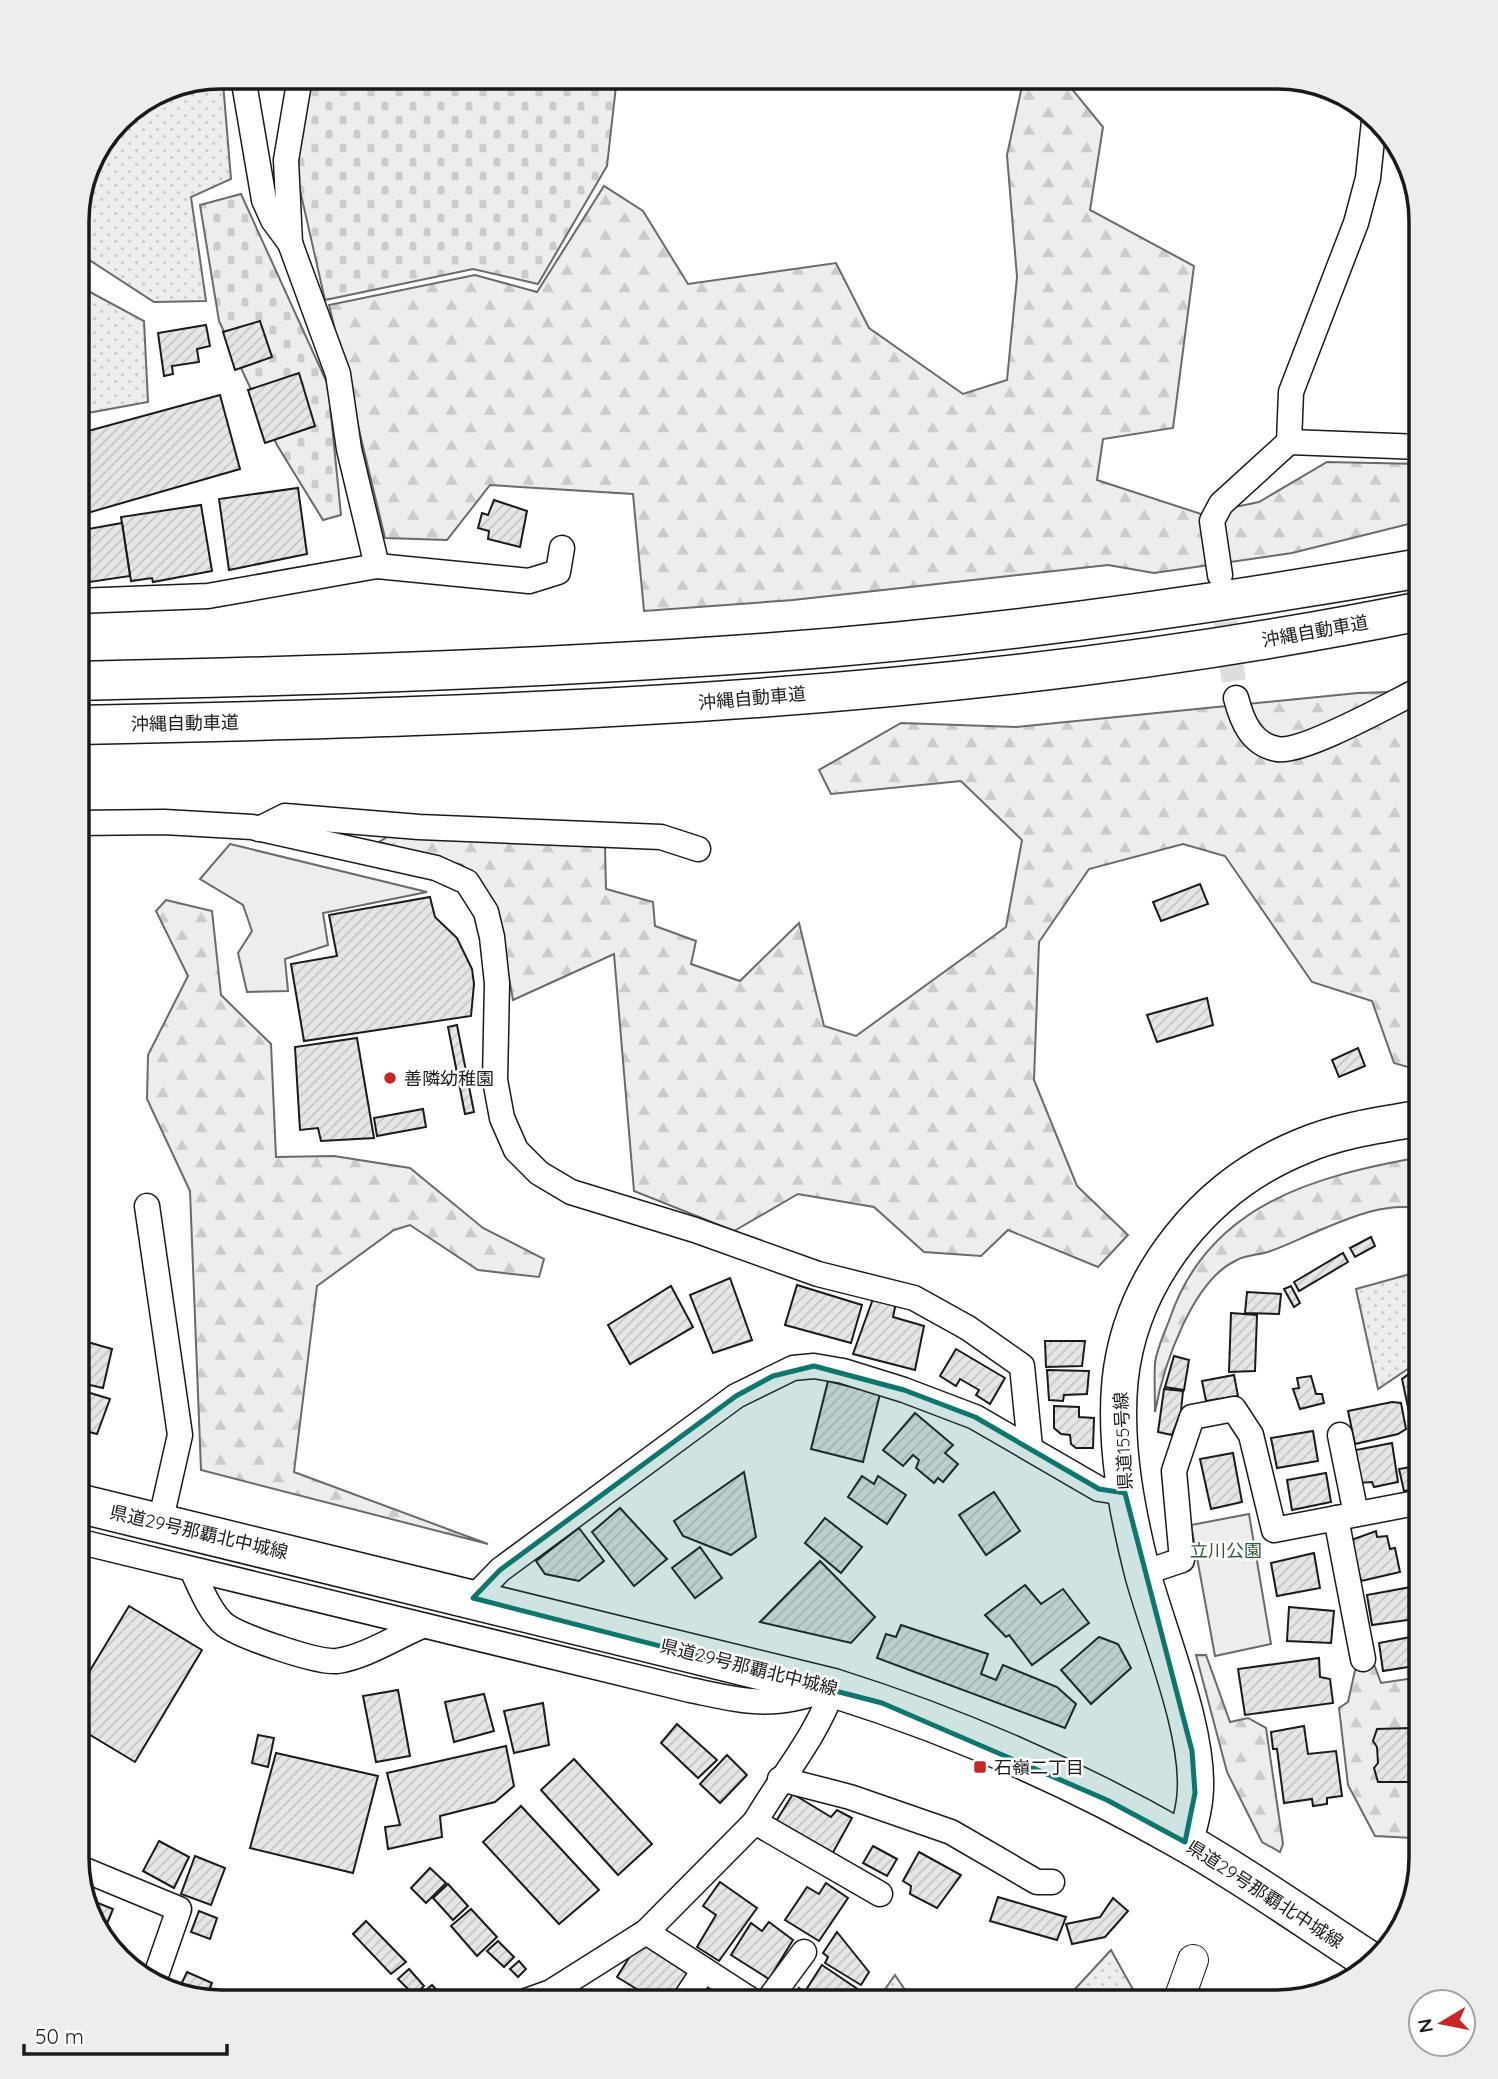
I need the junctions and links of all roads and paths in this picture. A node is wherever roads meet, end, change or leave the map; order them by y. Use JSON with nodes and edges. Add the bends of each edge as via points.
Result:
{"nodes":[{"id":1,"x":245,"y":89,"type":"edge"},
{"id":2,"x":298,"y":89,"type":"edge"},
{"id":3,"x":1373,"y":131,"type":"edge"},
{"id":4,"x":290,"y":243,"type":"junction"},
{"id":5,"x":1289,"y":442,"type":"junction"},
{"id":6,"x":1409,"y":447,"type":"edge"},
{"id":7,"x":562,"y":548,"type":"dead end"},
{"id":8,"x":377,"y":566,"type":"junction"},
{"id":9,"x":1409,"y":566,"type":"edge"},
{"id":10,"x":1409,"y":570,"type":"edge"},
{"id":11,"x":1384,"y":574,"type":"junction"},
{"id":12,"x":1220,"y":575,"type":"tunnel mouth"},
{"id":13,"x":90,"y":601,"type":"edge"},
{"id":14,"x":1409,"y":614,"type":"edge"},
{"id":15,"x":1409,"y":621,"type":"edge"},
{"id":16,"x":1364,"y":623,"type":"junction"},
{"id":17,"x":90,"y":681,"type":"edge"},
{"id":18,"x":1409,"y":695,"type":"edge"},
{"id":19,"x":1236,"y":698,"type":"tunnel mouth"},
{"id":20,"x":90,"y":725,"type":"edge"},
{"id":21,"x":90,"y":823,"type":"edge"},
{"id":22,"x":259,"y":829,"type":"junction"},
{"id":23,"x":698,"y":849,"type":"dead end"},
{"id":24,"x":1409,"y":1120,"type":"edge"},
{"id":25,"x":147,"y":1206,"type":"dead end"},
{"id":26,"x":1340,"y":1435,"type":"dead end"},
{"id":27,"x":1030,"y":1447,"type":"junction"},
{"id":28,"x":1125,"y":1493,"type":"junction"},
{"id":29,"x":1409,"y":1505,"type":"edge"},
{"id":30,"x":89,"y":1506,"type":"edge"},
{"id":31,"x":1346,"y":1516,"type":"junction"},
{"id":32,"x":160,"y":1523,"type":"junction"},
{"id":33,"x":89,"y":1544,"type":"edge"},
{"id":34,"x":192,"y":1570,"type":"junction"},
{"id":35,"x":1143,"y":1573,"type":"junction"},
{"id":36,"x":473,"y":1598,"type":"junction"},
{"id":37,"x":422,"y":1626,"type":"junction"},
{"id":38,"x":1363,"y":1659,"type":"dead end"},
{"id":39,"x":833,"y":1688,"type":"junction"},
{"id":40,"x":780,"y":1779,"type":"junction"},
{"id":41,"x":755,"y":1822,"type":"junction"},
{"id":42,"x":1185,"y":1842,"type":"junction"},
{"id":43,"x":90,"y":1872,"type":"edge"},
{"id":44,"x":1052,"y":1882,"type":"dead end"},
{"id":45,"x":880,"y":1894,"type":"dead end"},
{"id":46,"x":646,"y":1932,"type":"junction"},
{"id":47,"x":804,"y":1952,"type":"dead end"},
{"id":48,"x":1363,"y":1957,"type":"edge"},
{"id":49,"x":1193,"y":1960,"type":"dead end"},
{"id":50,"x":704,"y":1970,"type":"junction"},
{"id":51,"x":157,"y":1973,"type":"edge"},
{"id":52,"x":555,"y":1989,"type":"edge"},
{"id":53,"x":692,"y":1989,"type":"edge"},
{"id":54,"x":734,"y":1989,"type":"edge"},
{"id":55,"x":776,"y":1990,"type":"edge"},
{"id":56,"x":1182,"y":1990,"type":"edge"}],
"edges":[{"from":1,"to":4,"type":"street","via":[[264,200]]},
{"from":2,"to":4,"type":"street","via":[[286,160]]},
{"from":3,"to":5,"type":"street","via":[[1368,178],[1356,223],[1292,392]]},
{"from":4,"to":8,"type":"street","via":[[338,374],[349,449]]},
{"from":5,"to":6,"type":"street"},
{"from":5,"to":12,"type":"street","via":[[1221,504],[1212,521]]},
{"from":7,"to":8,"type":"street","via":[[558,572],[529,581]]},
{"from":8,"to":13,"type":"street","via":[[208,596]]},
{"from":9,"to":11,"type":"main road"},
{"from":10,"to":11,"type":"main road"},
{"from":11,"to":17,"type":"main road","via":[[1179,609],[778,652],[366,674]]},
{"from":14,"to":16,"type":"main road","name":"沖縄自動車道"},
{"from":15,"to":16,"type":"main road"},
{"from":16,"to":20,"type":"main road","name":"沖縄自動車道","via":[[1151,657],[919,684],[674,704],[331,720]]},
{"from":18,"to":19,"type":"street","via":[[1318,739],[1280,750],[1260,742],[1243,724]]},
{"from":21,"to":22,"type":"street","via":[[164,822]]},
{"from":22,"to":23,"type":"street","via":[[285,816],[419,827],[662,837]]},
{"from":22,"to":27,"type":"street","via":[[436,868],[467,882],[486,912],[492,937],[497,983],[495,1080],[502,1118],[516,1150],[539,1173],[571,1192],[818,1274],[914,1298],[968,1328],[1022,1366]]},
{"from":24,"to":28,"type":"main road","name":"県道155号線","via":[[1346,1131],[1263,1165],[1230,1187],[1171,1249],[1149,1283],[1128,1339],[1120,1440]]},
{"from":25,"to":32,"type":"street","via":[[180,1435]]},
{"from":26,"to":31,"type":"street"},
{"from":27,"to":28,"type":"street","via":[[1099,1489]]},
{"from":27,"to":36,"type":"street","via":[[975,1417],[904,1390],[843,1371],[793,1368],[736,1396],[500,1570]]},
{"from":28,"to":35,"type":"main road","name":"県道155号線"},
{"from":29,"to":31,"type":"street"},
{"from":30,"to":32,"type":"main road","name":"県道29号那覇北中城線"},
{"from":31,"to":35,"type":"street","via":[[1274,1530],[1251,1435],[1234,1409],[1192,1417],[1174,1471],[1182,1559]]},
{"from":31,"to":38,"type":"street"},
{"from":32,"to":36,"type":"main road","name":"県道29号那覇北中城線"},
{"from":33,"to":34,"type":"street"},
{"from":34,"to":37,"type":"street"},
{"from":34,"to":37,"type":"street","via":[[225,1625],[321,1660],[352,1657]]},
{"from":35,"to":42,"type":"main road","name":"県道155号線","via":[[1192,1751],[1195,1793]]},
{"from":36,"to":39,"type":"main road","name":"県道29号那覇北中城線"},
{"from":37,"to":39,"type":"street","via":[[760,1703],[795,1700]]},
{"from":39,"to":40,"type":"street","via":[[824,1715]]},
{"from":39,"to":42,"type":"main road","name":"県道29号那覇北中城線","via":[[938,1723],[1107,1800]]},
{"from":40,"to":41,"type":"street"},
{"from":40,"to":44,"type":"street","via":[[850,1797],[951,1832],[1037,1882]]},
{"from":41,"to":45,"type":"street"},
{"from":41,"to":46,"type":"street"},
{"from":42,"to":48,"type":"main road","name":"県道29号那覇北中城線"},
{"from":43,"to":51,"type":"street","via":[[179,1909]]},
{"from":46,"to":50,"type":"street"},
{"from":46,"to":52,"type":"street"},
{"from":47,"to":55,"type":"street"},
{"from":49,"to":56,"type":"street"},
{"from":50,"to":53,"type":"street"},
{"from":50,"to":54,"type":"street"}]}
